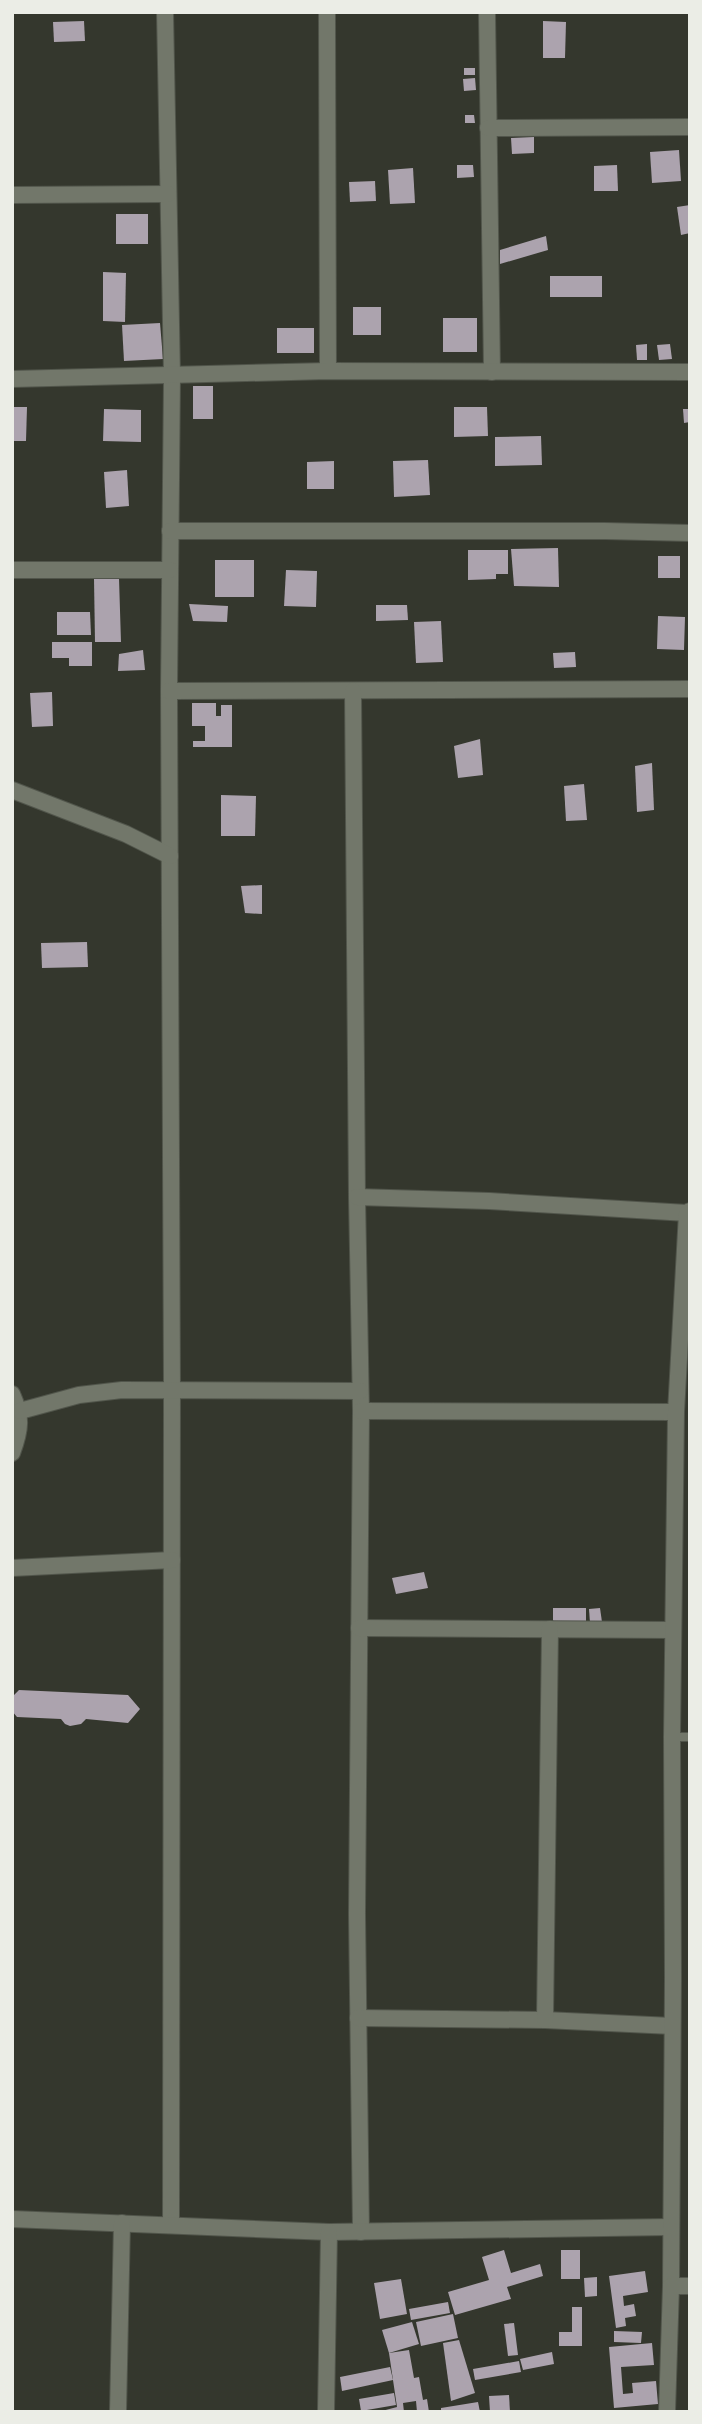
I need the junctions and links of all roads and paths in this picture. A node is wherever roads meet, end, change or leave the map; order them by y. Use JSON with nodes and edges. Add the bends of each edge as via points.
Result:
{"nodes":[{"id":1,"x":165,"y":12,"type":"edge"},
{"id":2,"x":327,"y":12,"type":"edge"},
{"id":3,"x":487,"y":12,"type":"edge"},
{"id":4,"x":690,"y":127,"type":"edge"},
{"id":5,"x":488,"y":128,"type":"junction"},
{"id":6,"x":168,"y":194,"type":"junction"},
{"id":7,"x":12,"y":195,"type":"edge"},
{"id":8,"x":328,"y":371,"type":"junction"},
{"id":9,"x":492,"y":372,"type":"junction"},
{"id":10,"x":690,"y":372,"type":"edge"},
{"id":11,"x":172,"y":376,"type":"junction"},
{"id":12,"x":12,"y":379,"type":"edge"},
{"id":13,"x":170,"y":531,"type":"junction"},
{"id":14,"x":690,"y":533,"type":"edge"},
{"id":15,"x":12,"y":570,"type":"edge"},
{"id":16,"x":170,"y":570,"type":"junction"},
{"id":17,"x":690,"y":689,"type":"edge"},
{"id":18,"x":169,"y":691,"type":"junction"},
{"id":19,"x":353,"y":691,"type":"junction"},
{"id":20,"x":12,"y":790,"type":"edge"},
{"id":21,"x":170,"y":856,"type":"junction"},
{"id":22,"x":357,"y":1197,"type":"junction"},
{"id":23,"x":688,"y":1212,"type":"edge"},
{"id":24,"x":685,"y":1335,"type":"edge"},
{"id":25,"x":172,"y":1391,"type":"junction"},
{"id":26,"x":360,"y":1391,"type":"junction"},
{"id":27,"x":12,"y":1394,"type":"edge"},
{"id":28,"x":20,"y":1411,"type":"junction"},
{"id":29,"x":361,"y":1411,"type":"junction"},
{"id":30,"x":676,"y":1412,"type":"junction"},
{"id":31,"x":12,"y":1452,"type":"edge"},
{"id":32,"x":172,"y":1560,"type":"junction"},
{"id":33,"x":12,"y":1568,"type":"edge"},
{"id":34,"x":359,"y":1628,"type":"junction"},
{"id":35,"x":550,"y":1629,"type":"junction"},
{"id":36,"x":673,"y":1630,"type":"junction"},
{"id":37,"x":672,"y":1737,"type":"junction"},
{"id":38,"x":690,"y":1737,"type":"edge"},
{"id":39,"x":358,"y":2018,"type":"junction"},
{"id":40,"x":545,"y":2020,"type":"junction"},
{"id":41,"x":672,"y":2026,"type":"junction"},
{"id":42,"x":12,"y":2219,"type":"edge"},
{"id":43,"x":122,"y":2223,"type":"junction"},
{"id":44,"x":171,"y":2224,"type":"junction"},
{"id":45,"x":670,"y":2227,"type":"junction"},
{"id":46,"x":329,"y":2232,"type":"junction"},
{"id":47,"x":360,"y":2232,"type":"junction"},
{"id":48,"x":671,"y":2286,"type":"junction"},
{"id":49,"x":690,"y":2286,"type":"edge"},
{"id":50,"x":118,"y":2412,"type":"edge"},
{"id":51,"x":326,"y":2412,"type":"edge"},
{"id":52,"x":667,"y":2412,"type":"edge"}],
"edges":[{"from":1,"to":6,"type":"street"},
{"from":2,"to":8,"type":"street"},
{"from":3,"to":5,"type":"street"},
{"from":4,"to":5,"type":"street"},
{"from":5,"to":9,"type":"street"},
{"from":6,"to":7,"type":"street"},
{"from":6,"to":11,"type":"street"},
{"from":8,"to":9,"type":"street"},
{"from":8,"to":11,"type":"street"},
{"from":9,"to":10,"type":"street"},
{"from":11,"to":12,"type":"street"},
{"from":11,"to":13,"type":"street"},
{"from":13,"to":14,"type":"street"},
{"from":13,"to":16,"type":"street"},
{"from":15,"to":16,"type":"street"},
{"from":16,"to":18,"type":"street"},
{"from":17,"to":19,"type":"street"},
{"from":18,"to":19,"type":"street"},
{"from":18,"to":21,"type":"street"},
{"from":19,"to":22,"type":"street"},
{"from":20,"to":21,"type":"street"},
{"from":21,"to":25,"type":"street"},
{"from":22,"to":23,"type":"street"},
{"from":22,"to":26,"type":"street"},
{"from":23,"to":24,"type":"street"},
{"from":24,"to":30,"type":"street"},
{"from":25,"to":26,"type":"street"},
{"from":25,"to":28,"type":"street","via":[[79,1395]]},
{"from":25,"to":32,"type":"street"},
{"from":26,"to":29,"type":"street"},
{"from":27,"to":28,"type":"street"},
{"from":28,"to":31,"type":"street"},
{"from":29,"to":30,"type":"street"},
{"from":29,"to":34,"type":"street"},
{"from":30,"to":36,"type":"street"},
{"from":32,"to":33,"type":"street"},
{"from":32,"to":44,"type":"street"},
{"from":34,"to":35,"type":"street"},
{"from":34,"to":39,"type":"street"},
{"from":35,"to":36,"type":"street"},
{"from":35,"to":40,"type":"street"},
{"from":36,"to":37,"type":"street"},
{"from":37,"to":38,"type":"lane"},
{"from":37,"to":41,"type":"street"},
{"from":39,"to":40,"type":"street"},
{"from":39,"to":47,"type":"street"},
{"from":40,"to":41,"type":"street"},
{"from":41,"to":45,"type":"street"},
{"from":42,"to":43,"type":"street"},
{"from":43,"to":44,"type":"street"},
{"from":43,"to":50,"type":"street"},
{"from":44,"to":46,"type":"street"},
{"from":45,"to":47,"type":"street"},
{"from":45,"to":48,"type":"street"},
{"from":46,"to":47,"type":"street"},
{"from":46,"to":51,"type":"street"},
{"from":48,"to":49,"type":"street"},
{"from":48,"to":52,"type":"street"}]}
